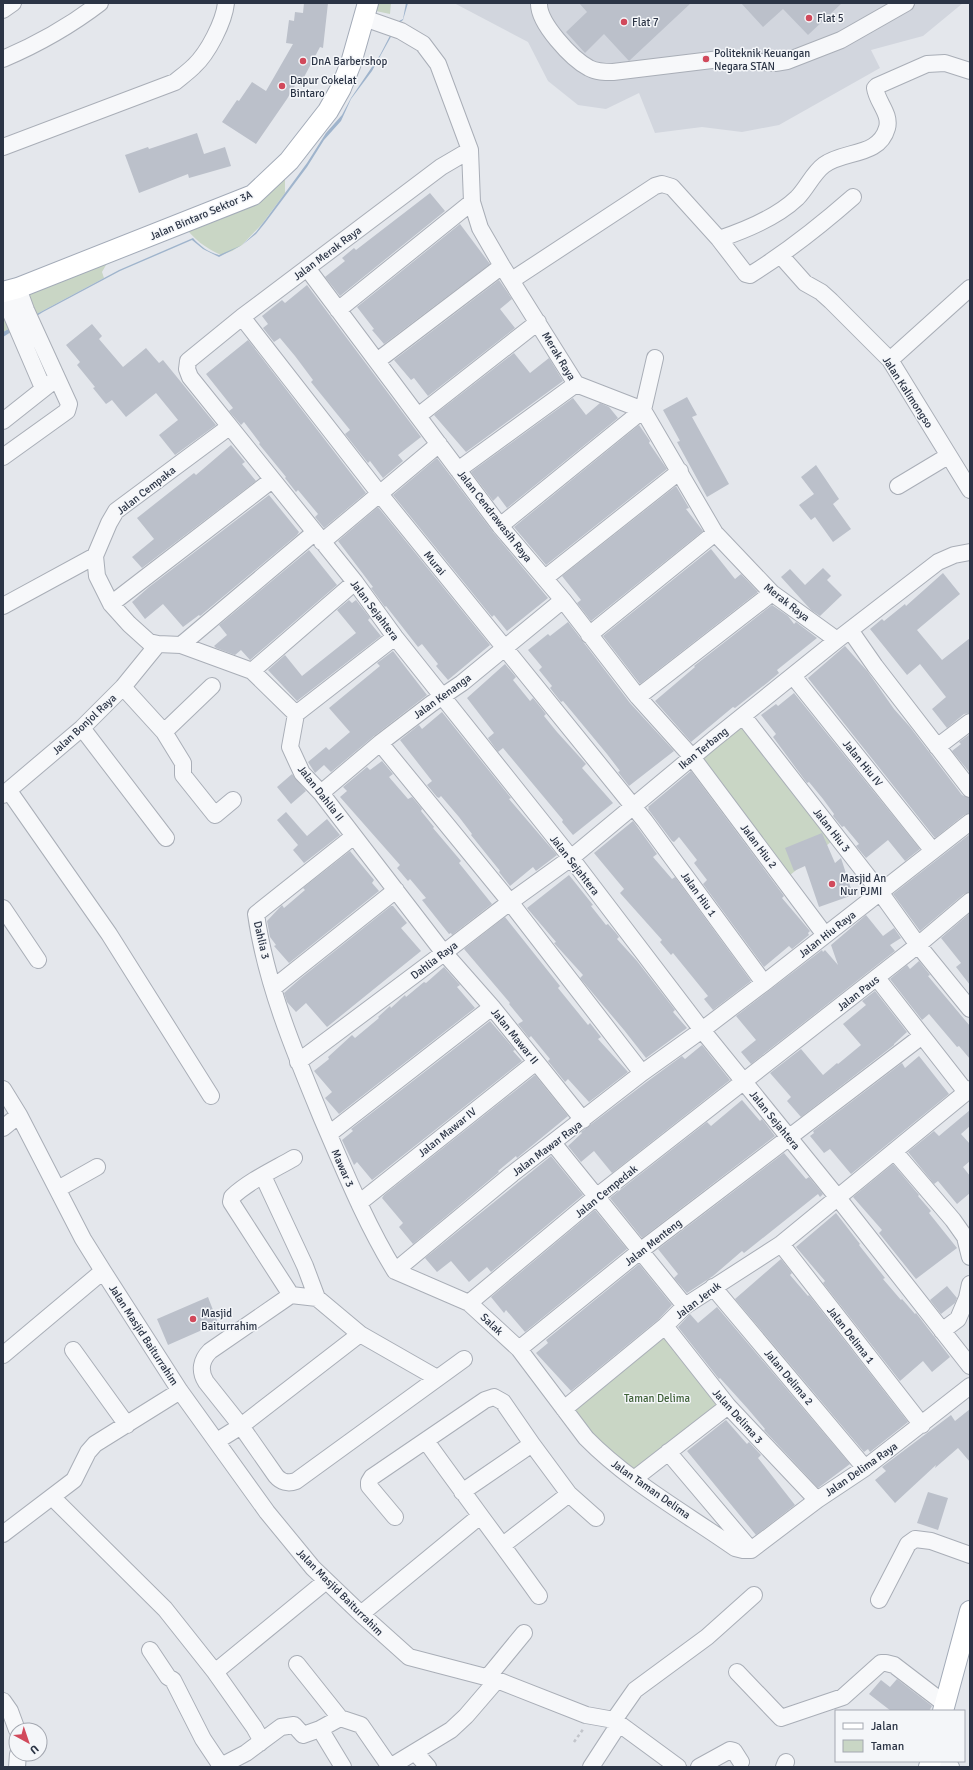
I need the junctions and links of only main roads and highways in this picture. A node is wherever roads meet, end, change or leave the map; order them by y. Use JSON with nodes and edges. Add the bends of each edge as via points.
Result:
{"nodes":[{"id":1,"x":371,"y":15,"type":"edge"},
{"id":2,"x":8,"y":292,"type":"edge"},
{"id":3,"x":970,"y":1611,"type":"edge"},
{"id":4,"x":944,"y":1708,"type":"edge"}],
"edges":[{"from":1,"to":2,"type":"main road","name":"Jalan Bintaro Sektor 3A","via":[[341,88],[328,111],[289,161],[253,195]]},
{"from":3,"to":4,"type":"main road"}]}
